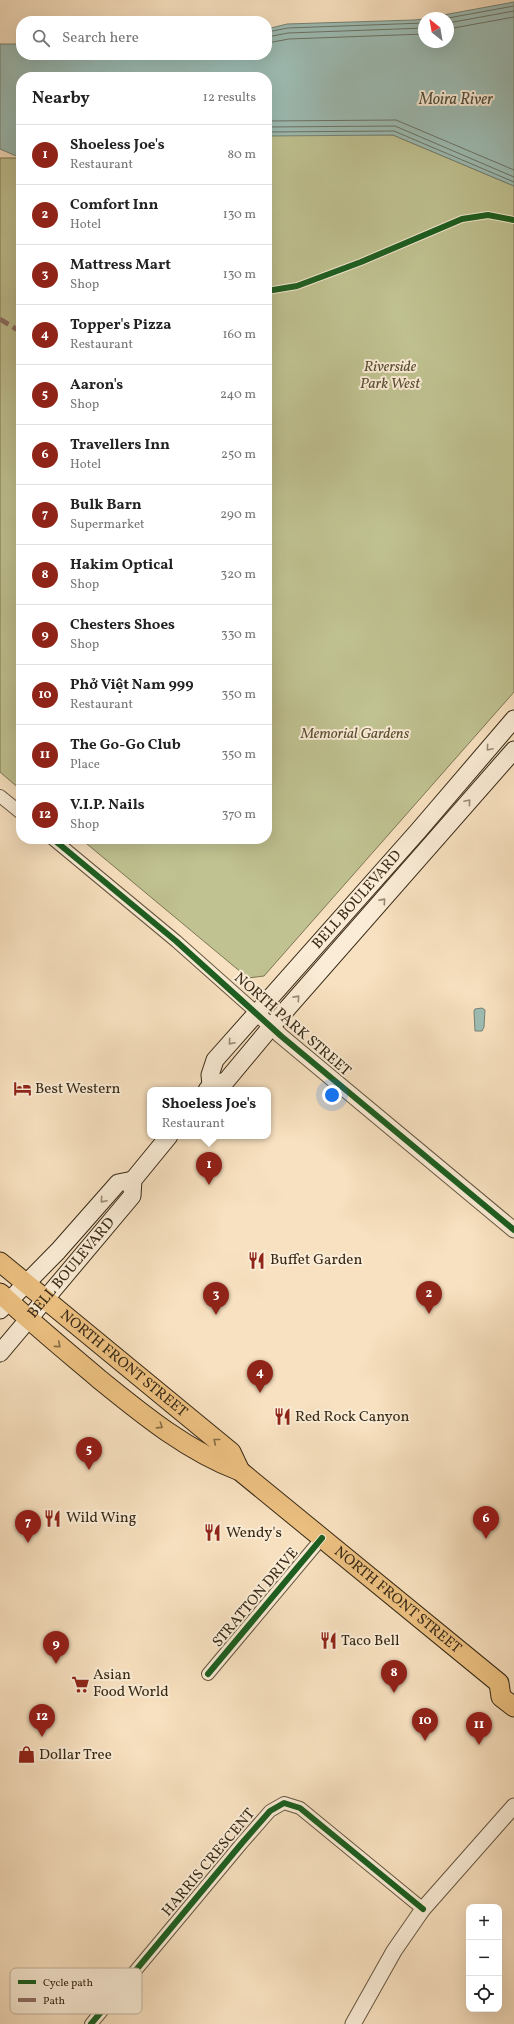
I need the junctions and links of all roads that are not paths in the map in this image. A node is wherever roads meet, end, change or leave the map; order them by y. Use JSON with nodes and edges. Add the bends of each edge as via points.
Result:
{"nodes":[{"id":1,"x":514,"y":719,"type":"edge"},
{"id":2,"x":514,"y":750,"type":"edge"},
{"id":3,"x":0,"y":796,"type":"edge"},
{"id":4,"x":16,"y":809,"type":"edge"},
{"id":5,"x":59,"y":844,"type":"edge"},
{"id":6,"x":256,"y":1012,"type":"junction"},
{"id":7,"x":271,"y":1027,"type":"junction"},
{"id":8,"x":209,"y":1087,"type":"edge"},
{"id":9,"x":211,"y":1087,"type":"edge"},
{"id":10,"x":167,"y":1139,"type":"edge"},
{"id":11,"x":133,"y":1180,"type":"junction"},
{"id":12,"x":514,"y":1230,"type":"edge"},
{"id":13,"x":0,"y":1262,"type":"edge"},
{"id":14,"x":26,"y":1283,"type":"junction"},
{"id":15,"x":46,"y":1299,"type":"junction"},
{"id":16,"x":3,"y":1301,"type":"edge"},
{"id":17,"x":29,"y":1319,"type":"junction"},
{"id":18,"x":0,"y":1353,"type":"edge"},
{"id":19,"x":240,"y":1471,"type":"junction"},
{"id":20,"x":322,"y":1538,"type":"junction"},
{"id":21,"x":208,"y":1674,"type":"dead end"},
{"id":22,"x":506,"y":1683,"type":"edge"},
{"id":23,"x":514,"y":1708,"type":"edge"},
{"id":24,"x":514,"y":1806,"type":"edge"},
{"id":25,"x":423,"y":1908,"type":"junction"},
{"id":26,"x":139,"y":1968,"type":"edge"},
{"id":27,"x":100,"y":2014,"type":"edge"},
{"id":28,"x":92,"y":2024,"type":"edge"},
{"id":29,"x":353,"y":2024,"type":"edge"}],
"edges":[{"from":1,"to":6,"type":"main road","name":"BELL BOULEVARD","one_way":true,"via":[[419,830]]},
{"from":7,"to":2,"type":"main road","name":"BELL BOULEVARD","one_way":true},
{"from":3,"to":4,"type":"street"},
{"from":5,"to":6,"type":"street","name":"NORTH PARK STREET","via":[[176,940]]},
{"from":6,"to":7,"type":"street","name":"NORTH PARK STREET"},
{"from":6,"to":8,"type":"main road","name":"BELL BOULEVARD","one_way":true,"via":[[215,1060]]},
{"from":7,"to":9,"type":"main road","name":"BELL BOULEVARD","via":[[226,1081]]},
{"from":7,"to":12,"type":"street","name":"NORTH PARK STREET"},
{"from":10,"to":11,"type":"main road","name":"BELL BOULEVARD"},
{"from":11,"to":14,"type":"main road","name":"BELL BOULEVARD","one_way":true,"via":[[118,1183]]},
{"from":11,"to":15,"type":"main road","name":"BELL BOULEVARD","via":[[132,1196]]},
{"from":13,"to":14,"type":"main road","name":"NORTH FRONT STREET"},
{"from":14,"to":15,"type":"main road","name":"NORTH FRONT STREET"},
{"from":14,"to":16,"type":"main road","name":"BELL BOULEVARD"},
{"from":15,"to":17,"type":"main road","name":"BELL BOULEVARD"},
{"from":19,"to":15,"type":"main road","name":"NORTH FRONT STREET","one_way":true,"via":[[231,1452]]},
{"from":16,"to":17,"type":"main road","name":"NORTH FRONT STREET"},
{"from":17,"to":18,"type":"main road","name":"BELL BOULEVARD"},
{"from":17,"to":19,"type":"main road","name":"NORTH FRONT STREET","one_way":true,"via":[[152,1422],[223,1464]]},
{"from":19,"to":20,"type":"main road","name":"NORTH FRONT STREET"},
{"from":20,"to":21,"type":"street","name":"STRATTON DRIVE"},
{"from":20,"to":22,"type":"main road","name":"NORTH FRONT STREET"},
{"from":22,"to":23,"type":"main road","name":"NORTH FRONT STREET","via":[[501,1697]]},
{"from":24,"to":25,"type":"street"},
{"from":25,"to":26,"type":"street","name":"HARRIS CRESCENT","via":[[300,1808],[284,1803],[270,1811]]},
{"from":25,"to":29,"type":"street","via":[[394,1951]]},
{"from":27,"to":28,"type":"street","name":"HARRIS CRESCENT"}]}
